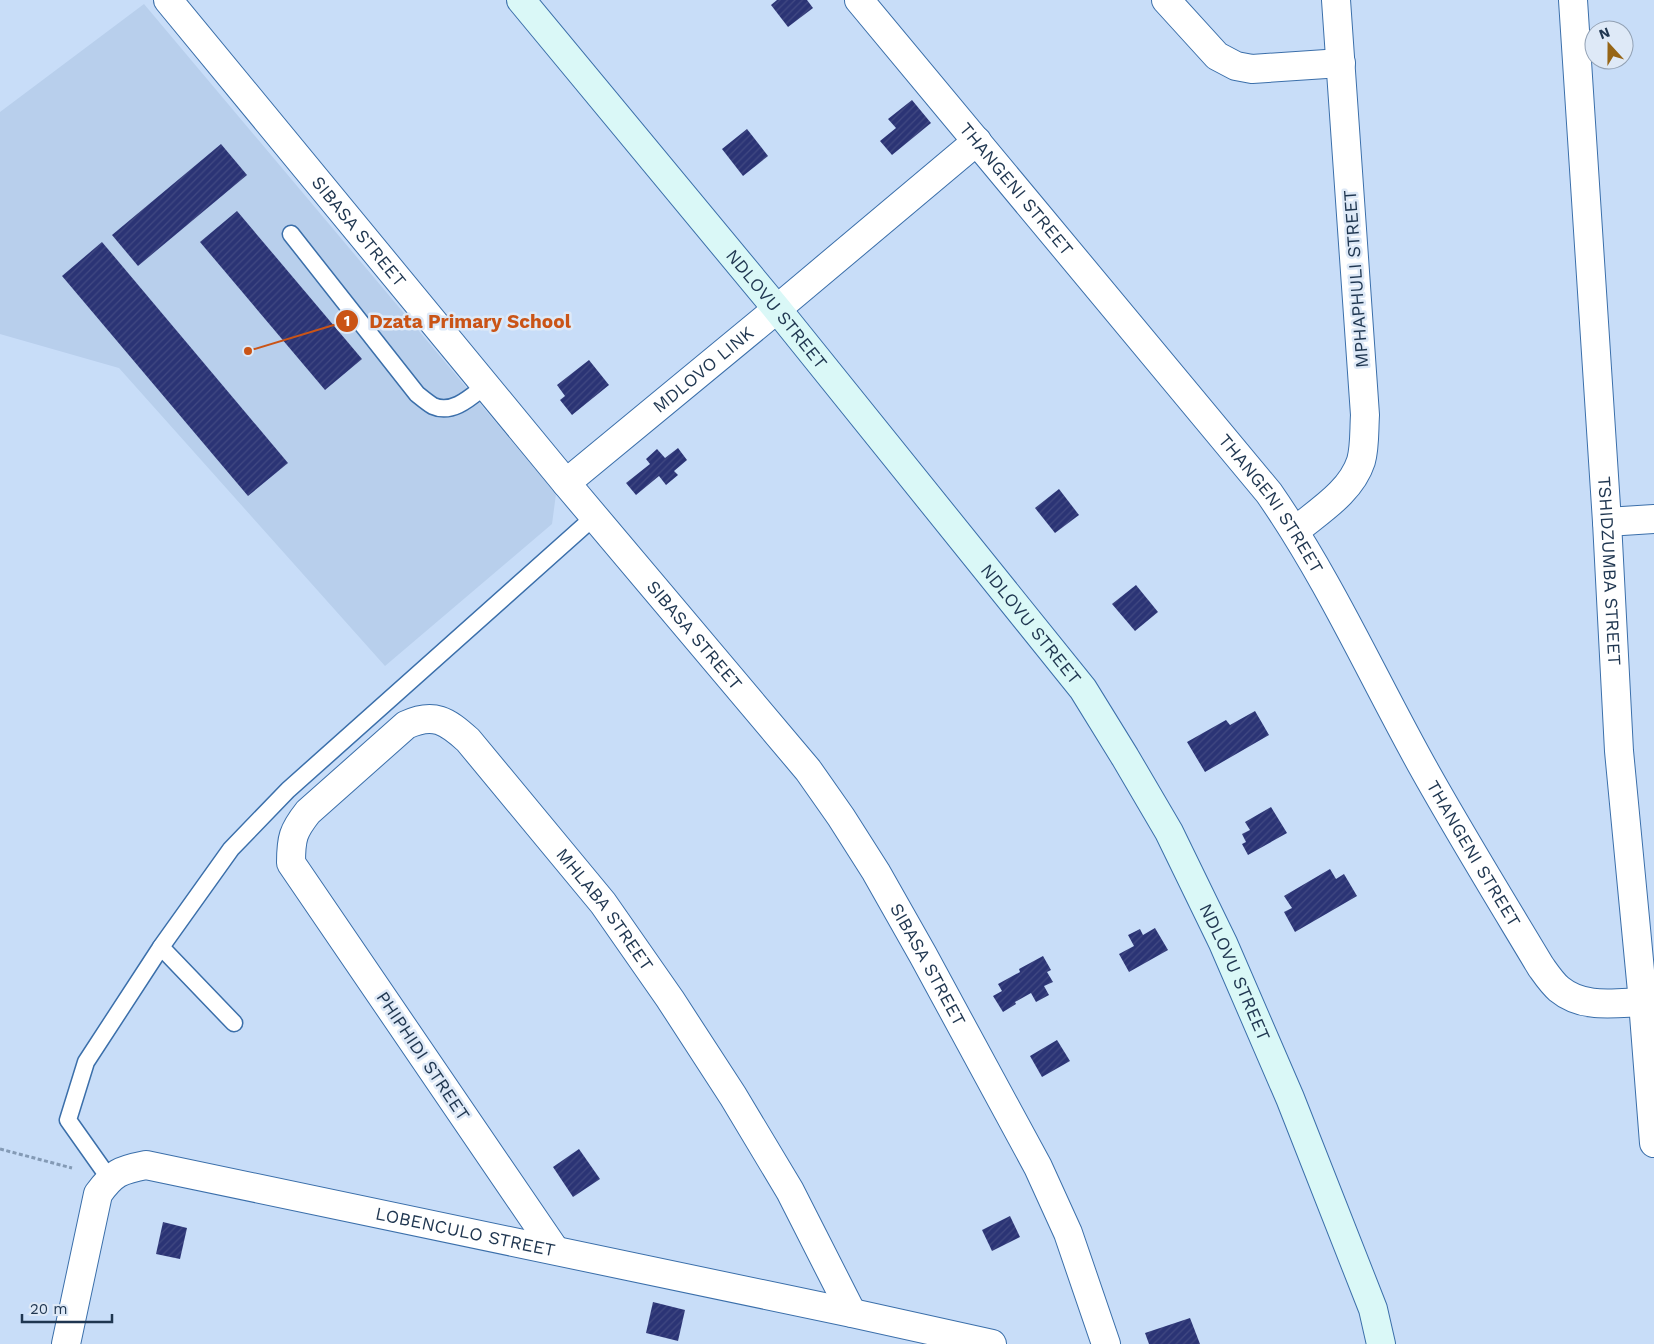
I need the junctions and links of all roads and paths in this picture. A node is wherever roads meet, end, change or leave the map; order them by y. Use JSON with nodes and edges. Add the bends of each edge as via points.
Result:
{"nodes":[{"id":1,"x":168,"y":0,"type":"edge"},
{"id":2,"x":521,"y":0,"type":"edge"},
{"id":3,"x":859,"y":0,"type":"edge"},
{"id":4,"x":1166,"y":0,"type":"edge"},
{"id":5,"x":1336,"y":0,"type":"edge"},
{"id":6,"x":1573,"y":0,"type":"edge"},
{"id":7,"x":1342,"y":63,"type":"junction"},
{"id":8,"x":977,"y":141,"type":"junction"},
{"id":9,"x":290,"y":234,"type":"dead end"},
{"id":10,"x":777,"y":309,"type":"junction"},
{"id":11,"x":486,"y":385,"type":"junction"},
{"id":12,"x":566,"y":483,"type":"junction"},
{"id":13,"x":594,"y":517,"type":"junction"},
{"id":14,"x":1654,"y":519,"type":"edge"},
{"id":15,"x":1607,"y":522,"type":"junction"},
{"id":16,"x":1295,"y":531,"type":"junction"},
{"id":17,"x":291,"y":862,"type":"joint"},
{"id":18,"x":161,"y":947,"type":"junction"},
{"id":19,"x":1643,"y":1002,"type":"junction"},
{"id":20,"x":234,"y":1024,"type":"dead end"},
{"id":21,"x":1654,"y":1143,"type":"edge"},
{"id":22,"x":0,"y":1149,"type":"edge"},
{"id":23,"x":109,"y":1178,"type":"junction"},
{"id":24,"x":555,"y":1250,"type":"junction"},
{"id":25,"x":852,"y":1312,"type":"junction"},
{"id":26,"x":66,"y":1344,"type":"edge"},
{"id":27,"x":992,"y":1344,"type":"edge"},
{"id":28,"x":1106,"y":1344,"type":"edge"},
{"id":29,"x":1381,"y":1344,"type":"edge"}],
"edges":[{"from":1,"to":11,"type":"street","name":"SIBASA STREET"},
{"from":2,"to":10,"type":"street","name":"NDLOVU STREET"},
{"from":3,"to":8,"type":"street","name":"THANGENI STREET"},
{"from":4,"to":7,"type":"street","via":[[1217,56],[1236,66],[1252,69]]},
{"from":5,"to":7,"type":"street","name":"MPHAPHULI STREET"},
{"from":6,"to":15,"type":"street","name":"TSHIDZUMBA STREET"},
{"from":7,"to":16,"type":"street","name":"MPHAPHULI STREET","via":[[1365,415],[1361,461],[1351,482]]},
{"from":8,"to":10,"type":"street","name":"MDLOVO LINK"},
{"from":8,"to":16,"type":"street","name":"THANGENI STREET","via":[[1269,493]]},
{"from":9,"to":11,"type":"lane","via":[[417,394],[434,406],[448,408],[463,403]]},
{"from":10,"to":12,"type":"street","name":"MDLOVO LINK"},
{"from":10,"to":29,"type":"street","name":"NDLOVU STREET","via":[[1083,690],[1140,782],[1169,832],[1231,961],[1290,1098],[1374,1308]]},
{"from":11,"to":12,"type":"street","name":"SIBASA STREET"},
{"from":12,"to":13,"type":"street","name":"SIBASA STREET"},
{"from":13,"to":18,"type":"lane","via":[[288,790],[231,849]]},
{"from":13,"to":28,"type":"street","name":"SIBASA STREET","via":[[808,770],[876,872],[1038,1167],[1068,1232]]},
{"from":14,"to":15,"type":"street"},
{"from":15,"to":19,"type":"street","name":"TSHIDZUMBA STREET","via":[[1619,751]]},
{"from":16,"to":19,"type":"street","name":"THANGENI STREET","via":[[1425,771],[1541,967],[1559,989],[1579,1000],[1598,1004]]},
{"from":17,"to":24,"type":"street","name":"PHIPHIDI STREET"},
{"from":17,"to":25,"type":"street","name":"MHLABA STREET","via":[[291,842],[297,825],[406,726],[431,718],[457,730],[603,903],[670,999],[734,1096],[790,1191]]},
{"from":18,"to":20,"type":"lane"},
{"from":18,"to":23,"type":"lane","via":[[86,1062],[68,1120]]},
{"from":19,"to":21,"type":"street","name":"TSHIDZUMBA STREET"},
{"from":22,"to":23,"type":"path"},
{"from":23,"to":24,"type":"street","name":"LOBENCULO STREET","via":[[146,1165]]},
{"from":23,"to":26,"type":"street","via":[[98,1194]]},
{"from":24,"to":25,"type":"street","name":"LOBENCULO STREET"},
{"from":25,"to":27,"type":"street","name":"LOBENCULO STREET"}]}
